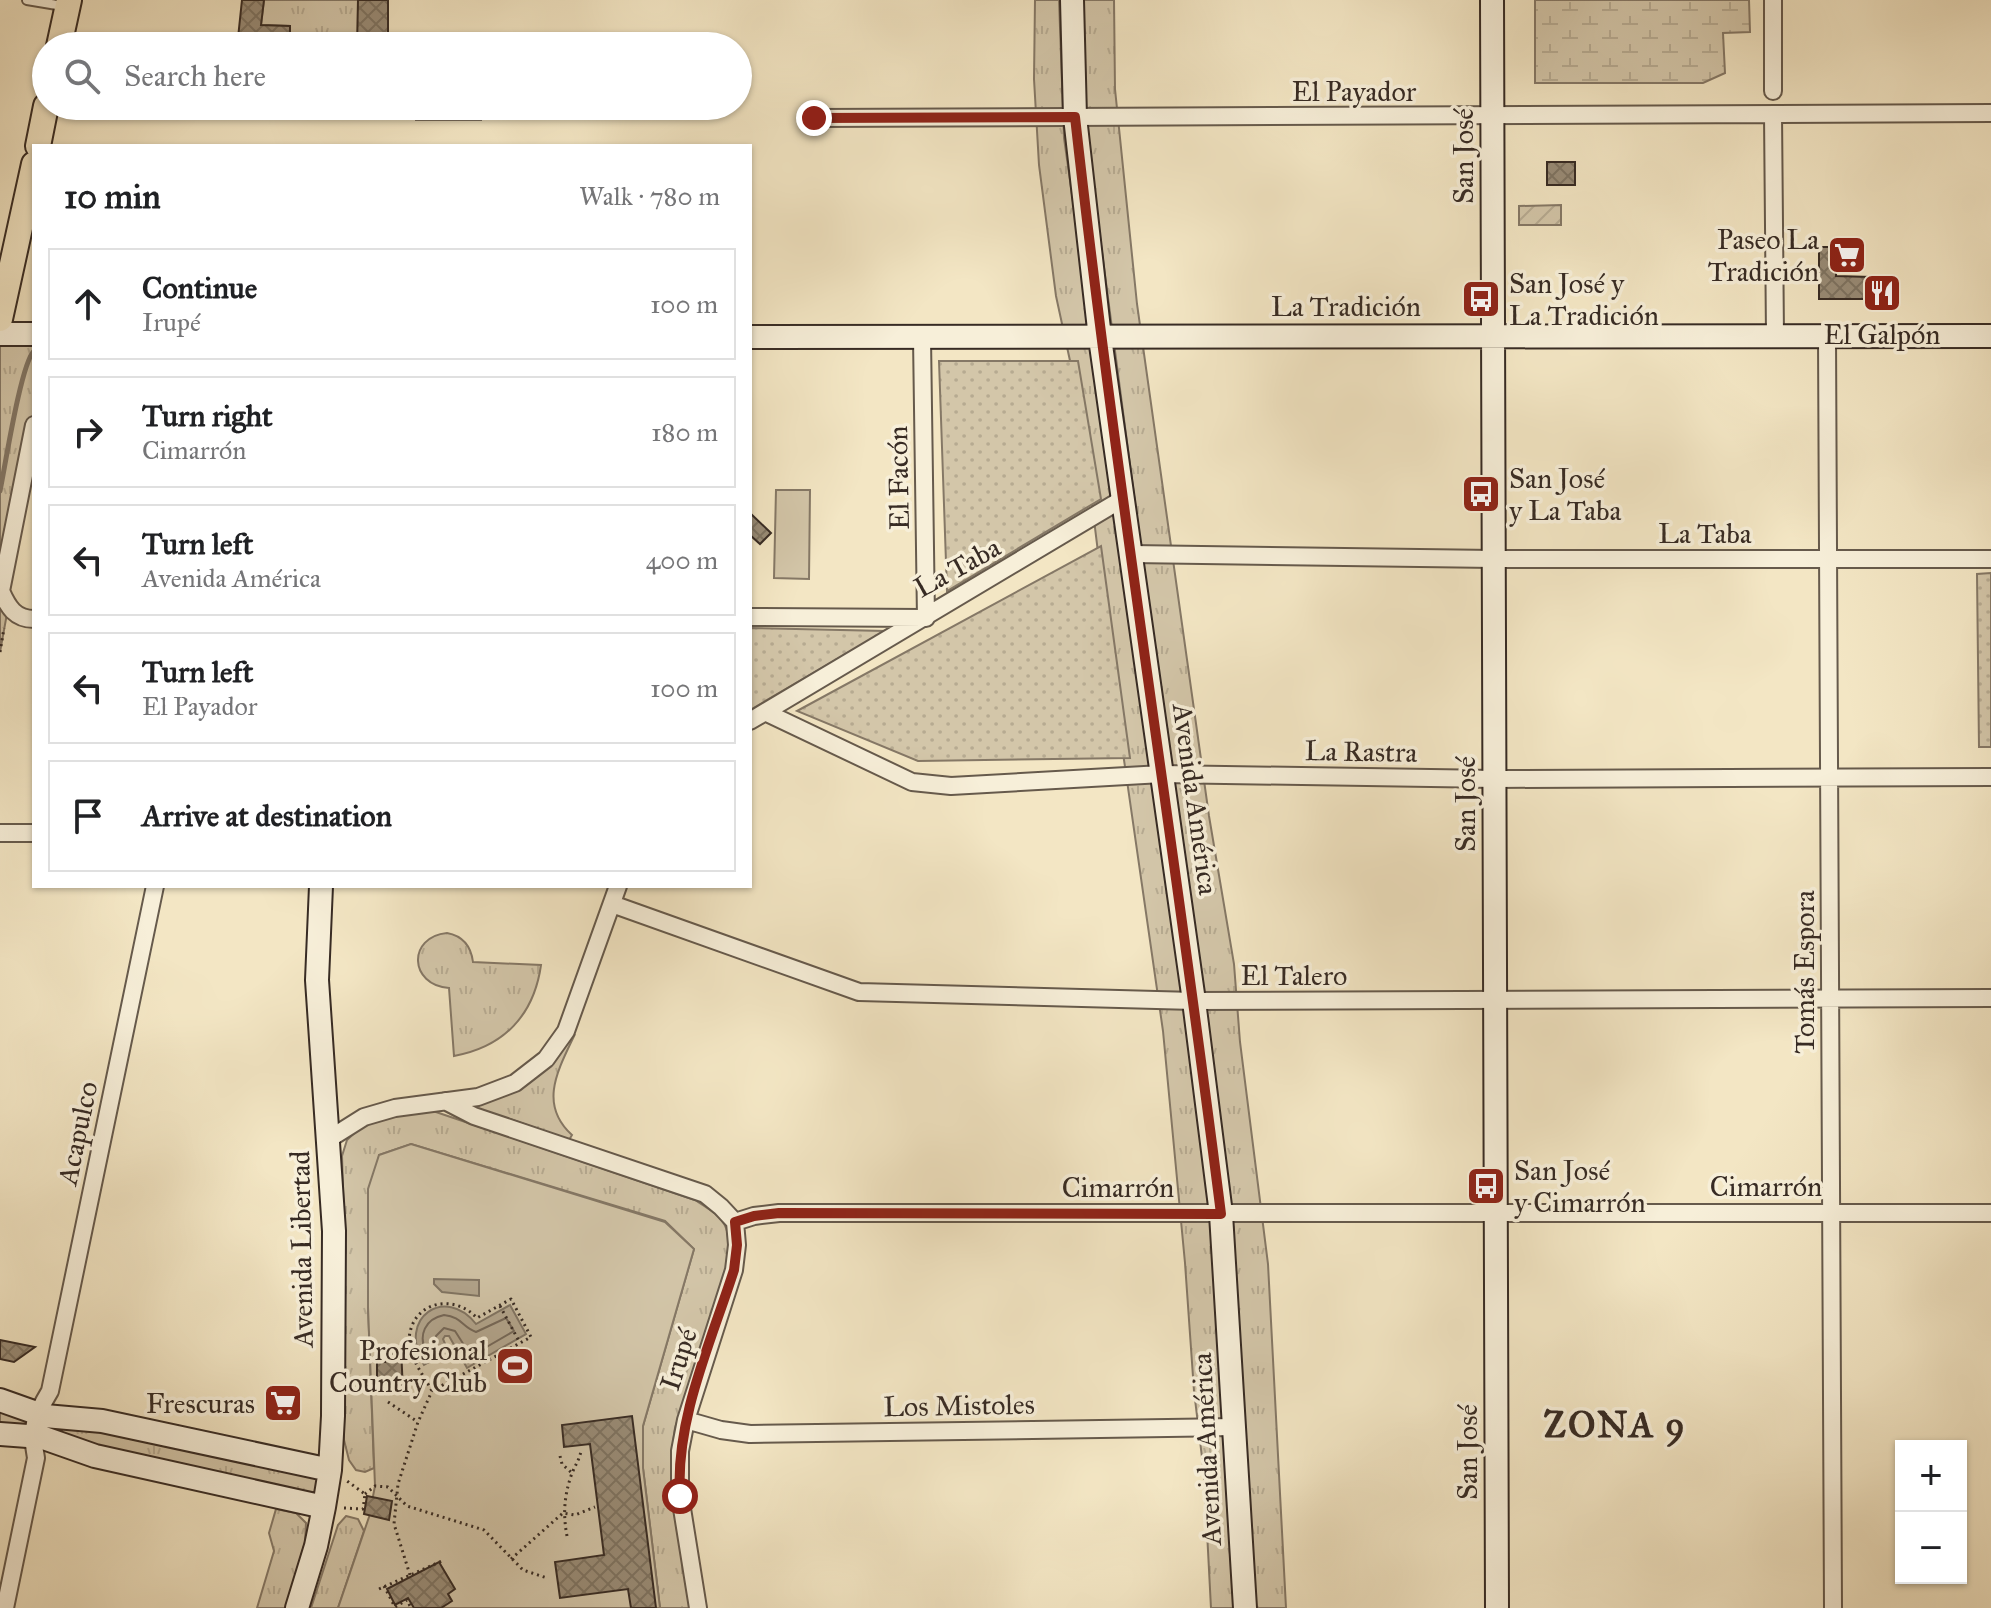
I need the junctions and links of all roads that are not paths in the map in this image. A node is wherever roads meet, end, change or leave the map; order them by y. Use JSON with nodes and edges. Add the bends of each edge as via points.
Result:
{"nodes":[{"id":1,"x":27,"y":0,"type":"edge"},
{"id":2,"x":1072,"y":0,"type":"edge"},
{"id":3,"x":1492,"y":0,"type":"edge"},
{"id":4,"x":1773,"y":0,"type":"edge"},
{"id":5,"x":69,"y":3,"type":"edge"},
{"id":6,"x":62,"y":32,"type":"edge"},
{"id":7,"x":1773,"y":91,"type":"dead end"},
{"id":8,"x":1991,"y":113,"type":"edge"},
{"id":9,"x":1773,"y":114,"type":"junction"},
{"id":10,"x":1493,"y":116,"type":"junction"},
{"id":11,"x":1075,"y":117,"type":"junction"},
{"id":12,"x":814,"y":118,"type":"dead end"},
{"id":13,"x":43,"y":120,"type":"edge"},
{"id":14,"x":38,"y":144,"type":"edge"},
{"id":15,"x":32,"y":172,"type":"edge"},
{"id":16,"x":4,"y":283,"type":"edge"},
{"id":17,"x":0,"y":319,"type":"edge"},
{"id":18,"x":0,"y":334,"type":"edge"},
{"id":19,"x":32,"y":334,"type":"edge"},
{"id":20,"x":1494,"y":335,"type":"junction"},
{"id":21,"x":1775,"y":336,"type":"junction"},
{"id":22,"x":1827,"y":336,"type":"junction"},
{"id":23,"x":1991,"y":336,"type":"edge"},
{"id":24,"x":752,"y":337,"type":"edge"},
{"id":25,"x":922,"y":338,"type":"junction"},
{"id":26,"x":1100,"y":338,"type":"junction"},
{"id":27,"x":32,"y":434,"type":"edge"},
{"id":28,"x":1124,"y":498,"type":"junction"},
{"id":29,"x":1132,"y":554,"type":"junction"},
{"id":30,"x":1494,"y":559,"type":"junction"},
{"id":31,"x":1828,"y":559,"type":"junction"},
{"id":32,"x":1991,"y":559,"type":"edge"},
{"id":33,"x":752,"y":617,"type":"edge"},
{"id":34,"x":926,"y":618,"type":"junction"},
{"id":35,"x":32,"y":619,"type":"edge"},
{"id":36,"x":765,"y":712,"type":"junction"},
{"id":37,"x":752,"y":720,"type":"edge"},
{"id":38,"x":1162,"y":774,"type":"junction"},
{"id":39,"x":1829,"y":777,"type":"junction"},
{"id":40,"x":1991,"y":777,"type":"edge"},
{"id":41,"x":1495,"y":779,"type":"junction"},
{"id":42,"x":0,"y":833,"type":"edge"},
{"id":43,"x":32,"y":833,"type":"edge"},
{"id":44,"x":155,"y":888,"type":"edge"},
{"id":45,"x":321,"y":888,"type":"edge"},
{"id":46,"x":617,"y":888,"type":"edge"},
{"id":47,"x":612,"y":904,"type":"junction"},
{"id":48,"x":1991,"y":998,"type":"edge"},
{"id":49,"x":1830,"y":999,"type":"junction"},
{"id":50,"x":1495,"y":1000,"type":"junction"},
{"id":51,"x":1194,"y":1001,"type":"junction"},
{"id":52,"x":445,"y":1101,"type":"junction"},
{"id":53,"x":329,"y":1139,"type":"junction"},
{"id":54,"x":1496,"y":1211,"type":"junction"},
{"id":55,"x":1831,"y":1212,"type":"junction"},
{"id":56,"x":1991,"y":1213,"type":"edge"},
{"id":57,"x":1221,"y":1214,"type":"junction"},
{"id":58,"x":735,"y":1222,"type":"junction"},
{"id":59,"x":0,"y":1400,"type":"edge"},
{"id":60,"x":46,"y":1415,"type":"junction"},
{"id":61,"x":686,"y":1420,"type":"junction"},
{"id":62,"x":1235,"y":1427,"type":"junction"},
{"id":63,"x":0,"y":1434,"type":"edge"},
{"id":64,"x":39,"y":1445,"type":"junction"},
{"id":65,"x":330,"y":1470,"type":"junction"},
{"id":66,"x":324,"y":1507,"type":"junction"},
{"id":67,"x":5,"y":1608,"type":"edge"},
{"id":68,"x":297,"y":1608,"type":"edge"},
{"id":69,"x":698,"y":1608,"type":"edge"},
{"id":70,"x":1245,"y":1608,"type":"edge"},
{"id":71,"x":1497,"y":1608,"type":"edge"},
{"id":72,"x":1833,"y":1608,"type":"edge"}],
"edges":[{"from":1,"to":5,"type":"lane"},
{"from":2,"to":11,"type":"street","name":"Avenida América"},
{"from":3,"to":10,"type":"street","name":"San José"},
{"from":4,"to":7,"type":"street"},
{"from":5,"to":6,"type":"main road"},
{"from":8,"to":9,"type":"street","name":"El Payador"},
{"from":9,"to":10,"type":"street","name":"El Payador"},
{"from":9,"to":21,"type":"street"},
{"from":10,"to":11,"type":"street","name":"El Payador"},
{"from":10,"to":20,"type":"street","name":"San José"},
{"from":11,"to":12,"type":"street","name":"El Payador"},
{"from":11,"to":26,"type":"street","name":"Avenida América"},
{"from":13,"to":14,"type":"main road"},
{"from":15,"to":16,"type":"main road"},
{"from":16,"to":17,"type":"main road"},
{"from":18,"to":19,"type":"street"},
{"from":20,"to":21,"type":"street","name":"La Tradición"},
{"from":20,"to":26,"type":"street","name":"La Tradición"},
{"from":20,"to":30,"type":"street","name":"San José"},
{"from":21,"to":22,"type":"street","name":"La Tradición"},
{"from":22,"to":23,"type":"street","name":"La Tradición"},
{"from":22,"to":31,"type":"street","name":"Tomás Espora"},
{"from":24,"to":25,"type":"street","name":"La Tradición"},
{"from":25,"to":26,"type":"street","name":"La Tradición"},
{"from":25,"to":34,"type":"street","name":"El Facón"},
{"from":26,"to":28,"type":"street","name":"Avenida América"},
{"from":27,"to":35,"type":"street","via":[[1,591],[8,608]]},
{"from":28,"to":29,"type":"street","name":"Avenida América"},
{"from":28,"to":34,"type":"street","name":"La Taba"},
{"from":29,"to":30,"type":"street","name":"La Taba"},
{"from":29,"to":38,"type":"street","name":"Avenida América"},
{"from":30,"to":31,"type":"street","name":"La Taba"},
{"from":30,"to":41,"type":"street","name":"San José"},
{"from":31,"to":32,"type":"street","name":"La Taba"},
{"from":31,"to":39,"type":"street","name":"Tomás Espora"},
{"from":33,"to":34,"type":"street","name":"La Taba"},
{"from":34,"to":36,"type":"street"},
{"from":36,"to":37,"type":"street"},
{"from":36,"to":38,"type":"street","name":"La Rastra","via":[[912,782],[951,786]]},
{"from":38,"to":41,"type":"street","name":"La Rastra"},
{"from":38,"to":51,"type":"street","name":"Avenida América"},
{"from":39,"to":40,"type":"street","name":"La Rastra"},
{"from":39,"to":41,"type":"street","name":"La Rastra"},
{"from":39,"to":49,"type":"street","name":"Tomás Espora"},
{"from":41,"to":50,"type":"street","name":"San José"},
{"from":42,"to":43,"type":"street"},
{"from":44,"to":60,"type":"street","name":"Acapulco"},
{"from":45,"to":53,"type":"street","name":"Avenida Libertad","via":[[317,980]]},
{"from":46,"to":47,"type":"street"},
{"from":47,"to":51,"type":"street","name":"El Talero","via":[[859,992]]},
{"from":47,"to":52,"type":"street","via":[[566,1031],[546,1059],[515,1083],[478,1097]]},
{"from":48,"to":49,"type":"street","name":"El Talero"},
{"from":49,"to":50,"type":"street","name":"El Talero"},
{"from":49,"to":55,"type":"street","name":"Tomás Espora"},
{"from":50,"to":51,"type":"street","name":"El Talero"},
{"from":50,"to":54,"type":"street","name":"San José"},
{"from":51,"to":57,"type":"street","name":"Avenida América"},
{"from":52,"to":53,"type":"street","via":[[364,1117]]},
{"from":52,"to":58,"type":"street","via":[[474,1116],[705,1194]]},
{"from":53,"to":65,"type":"street","name":"Avenida Libertad","via":[[334,1286]]},
{"from":54,"to":55,"type":"street","name":"Cimarrón"},
{"from":54,"to":57,"type":"street","name":"Cimarrón"},
{"from":54,"to":71,"type":"street","name":"San José"},
{"from":55,"to":56,"type":"street","name":"Cimarrón"},
{"from":55,"to":72,"type":"street","name":"Tomás Espora"},
{"from":57,"to":58,"type":"street","name":"Cimarrón","via":[[779,1213]]},
{"from":57,"to":62,"type":"street","name":"Avenida América"},
{"from":58,"to":61,"type":"street","name":"Irupé","via":[[734,1270]]},
{"from":59,"to":60,"type":"street"},
{"from":60,"to":64,"type":"street","name":"Acapulco"},
{"from":60,"to":65,"type":"street","via":[[102,1421]]},
{"from":61,"to":62,"type":"street","name":"Los Mistoles","via":[[750,1434]]},
{"from":61,"to":69,"type":"street","name":"Irupé","via":[[679,1485]]},
{"from":62,"to":70,"type":"street","name":"Avenida América"},
{"from":63,"to":64,"type":"street"},
{"from":64,"to":66,"type":"street"},
{"from":64,"to":67,"type":"street","name":"Acapulco"},
{"from":65,"to":66,"type":"street","name":"Avenida Libertad"},
{"from":66,"to":68,"type":"street","name":"Avenida Libertad"}]}
